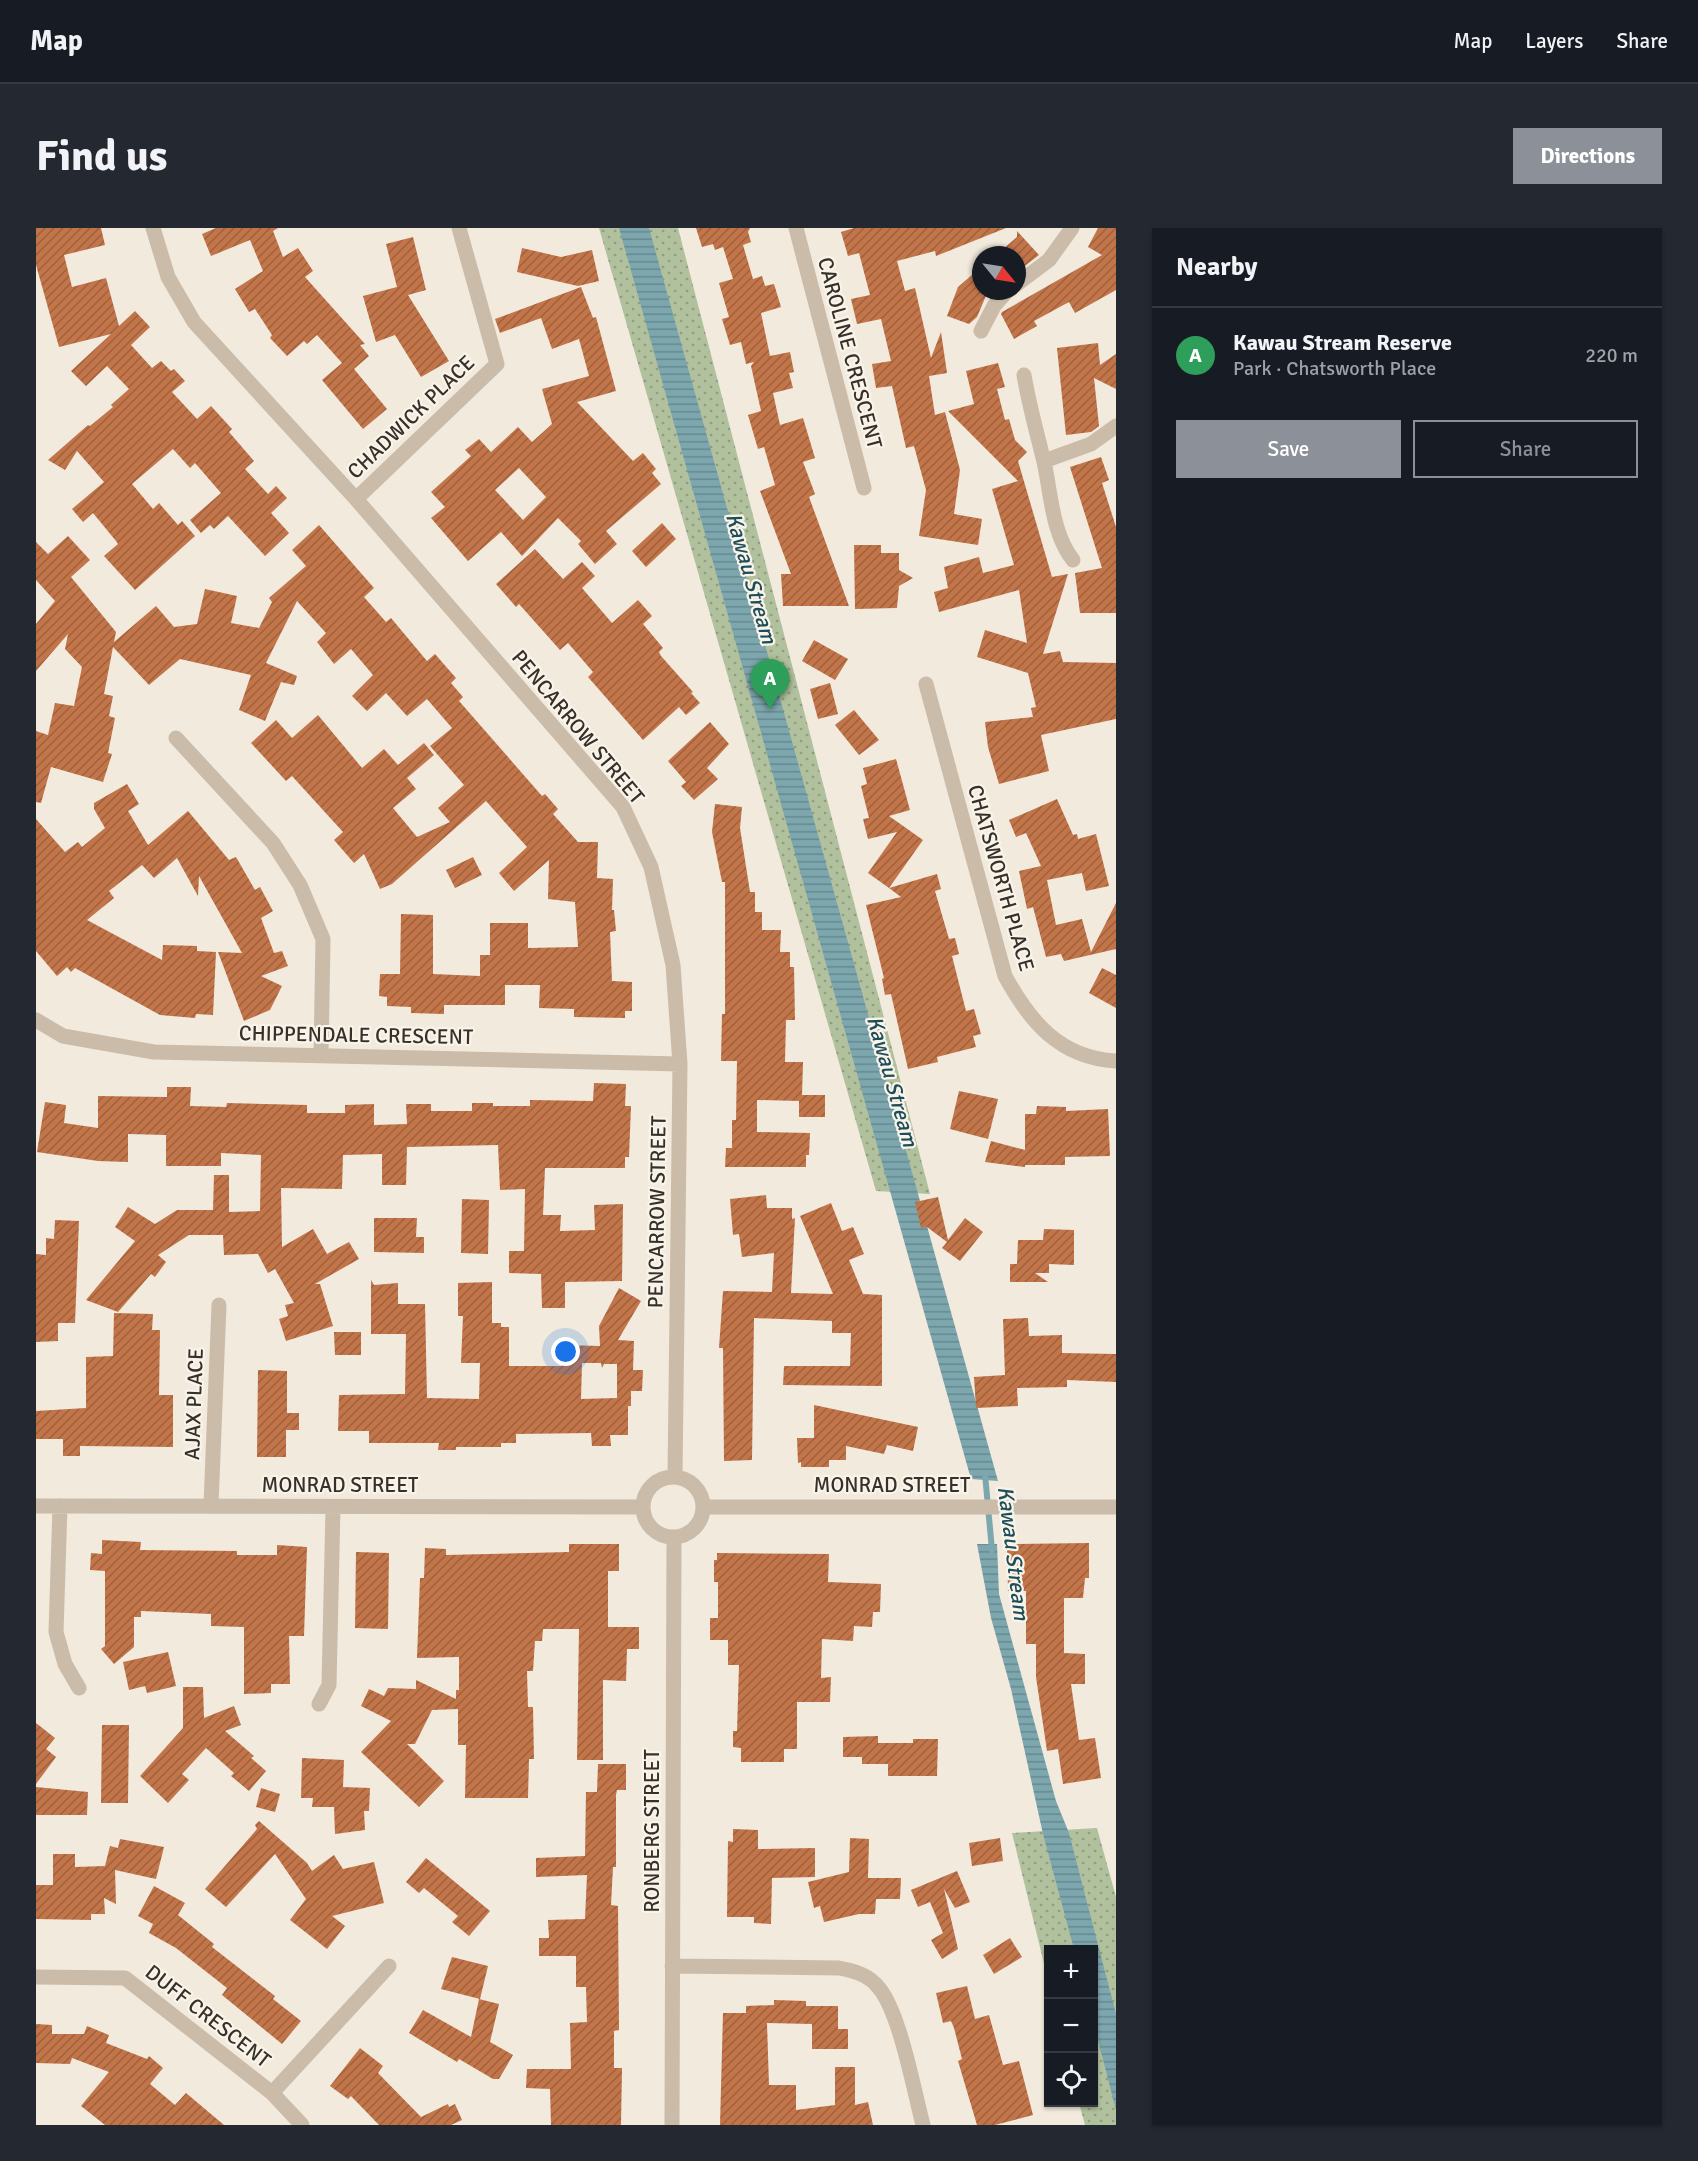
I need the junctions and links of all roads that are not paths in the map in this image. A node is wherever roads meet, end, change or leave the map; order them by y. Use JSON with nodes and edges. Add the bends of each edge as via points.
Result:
{"nodes":[{"id":1,"x":153,"y":228,"type":"edge"},
{"id":2,"x":459,"y":228,"type":"edge"},
{"id":3,"x":796,"y":228,"type":"edge"},
{"id":4,"x":1072,"y":228,"type":"edge"},
{"id":5,"x":1026,"y":277,"type":"edge"},
{"id":6,"x":999,"y":300,"type":"edge"},
{"id":7,"x":981,"y":331,"type":"dead end"},
{"id":8,"x":1024,"y":375,"type":"dead end"},
{"id":9,"x":1116,"y":426,"type":"edge"},
{"id":10,"x":1044,"y":461,"type":"junction"},
{"id":11,"x":864,"y":488,"type":"dead end"},
{"id":12,"x":356,"y":500,"type":"junction"},
{"id":13,"x":1073,"y":560,"type":"dead end"},
{"id":14,"x":926,"y":684,"type":"dead end"},
{"id":15,"x":176,"y":738,"type":"dead end"},
{"id":16,"x":36,"y":1020,"type":"edge"},
{"id":17,"x":321,"y":1055,"type":"junction"},
{"id":18,"x":1116,"y":1061,"type":"edge"},
{"id":19,"x":680,"y":1064,"type":"junction"},
{"id":20,"x":219,"y":1305,"type":"dead end"},
{"id":21,"x":675,"y":1477,"type":"junction"},
{"id":22,"x":211,"y":1505,"type":"junction"},
{"id":23,"x":36,"y":1506,"type":"edge"},
{"id":24,"x":60,"y":1506,"type":"junction"},
{"id":25,"x":333,"y":1507,"type":"junction"},
{"id":26,"x":643,"y":1507,"type":"junction"},
{"id":27,"x":704,"y":1507,"type":"junction"},
{"id":28,"x":1116,"y":1507,"type":"edge"},
{"id":29,"x":674,"y":1538,"type":"junction"},
{"id":30,"x":79,"y":1688,"type":"dead end"},
{"id":31,"x":319,"y":1704,"type":"dead end"},
{"id":32,"x":389,"y":1966,"type":"dead end"},
{"id":33,"x":672,"y":1966,"type":"junction"},
{"id":34,"x":36,"y":1977,"type":"edge"},
{"id":35,"x":272,"y":2093,"type":"junction"},
{"id":36,"x":302,"y":2125,"type":"edge"},
{"id":37,"x":672,"y":2125,"type":"edge"},
{"id":38,"x":923,"y":2125,"type":"edge"}],
"edges":[{"from":1,"to":12,"type":"street","name":"PENCARROW STREET","via":[[168,276],[194,322]]},
{"from":2,"to":12,"type":"street","name":"CHADWICK PLACE","via":[[497,364]]},
{"from":3,"to":11,"type":"street","name":"CAROLINE CRESCENT"},
{"from":4,"to":5,"type":"street","via":[[1049,260]]},
{"from":6,"to":7,"type":"street"},
{"from":8,"to":10,"type":"street"},
{"from":9,"to":10,"type":"street","via":[[1091,444]]},
{"from":10,"to":13,"type":"street","via":[[1063,546]]},
{"from":12,"to":19,"type":"street","name":"PENCARROW STREET","via":[[623,807],[651,867],[671,954]]},
{"from":14,"to":18,"type":"street","name":"CHATSWORTH PLACE","via":[[1005,976],[1023,1008],[1048,1035],[1076,1052]]},
{"from":15,"to":17,"type":"street","via":[[273,843],[300,885],[323,939]]},
{"from":16,"to":17,"type":"street","name":"CHIPPENDALE CRESCENT","via":[[63,1036],[154,1052]]},
{"from":17,"to":19,"type":"street","name":"CHIPPENDALE CRESCENT"},
{"from":19,"to":21,"type":"street","name":"PENCARROW STREET"},
{"from":20,"to":22,"type":"street","name":"AJAX PLACE"},
{"from":21,"to":26,"type":"street","via":[[665,1478],[649,1489]]},
{"from":21,"to":27,"type":"street","via":[[684,1478],[698,1489]]},
{"from":22,"to":24,"type":"street","name":"MONRAD STREET"},
{"from":22,"to":25,"type":"street","name":"MONRAD STREET"},
{"from":23,"to":24,"type":"street","name":"MONRAD STREET"},
{"from":24,"to":30,"type":"street","via":[[56,1632],[65,1664]]},
{"from":25,"to":26,"type":"street","name":"MONRAD STREET"},
{"from":25,"to":31,"type":"street","via":[[330,1685]]},
{"from":26,"to":29,"type":"street","via":[[649,1525]]},
{"from":27,"to":28,"type":"street","name":"MONRAD STREET"},
{"from":27,"to":29,"type":"street","via":[[698,1525]]},
{"from":29,"to":33,"type":"street","name":"RONBERG STREET"},
{"from":32,"to":35,"type":"street"},
{"from":33,"to":37,"type":"street","name":"RONBERG STREET"},
{"from":33,"to":38,"type":"street","via":[[839,1968],[857,1971],[870,1979],[892,2010]]},
{"from":34,"to":35,"type":"street","name":"DUFF CRESCENT","via":[[125,1978]]},
{"from":35,"to":36,"type":"street","name":"DUFF CRESCENT"}]}
